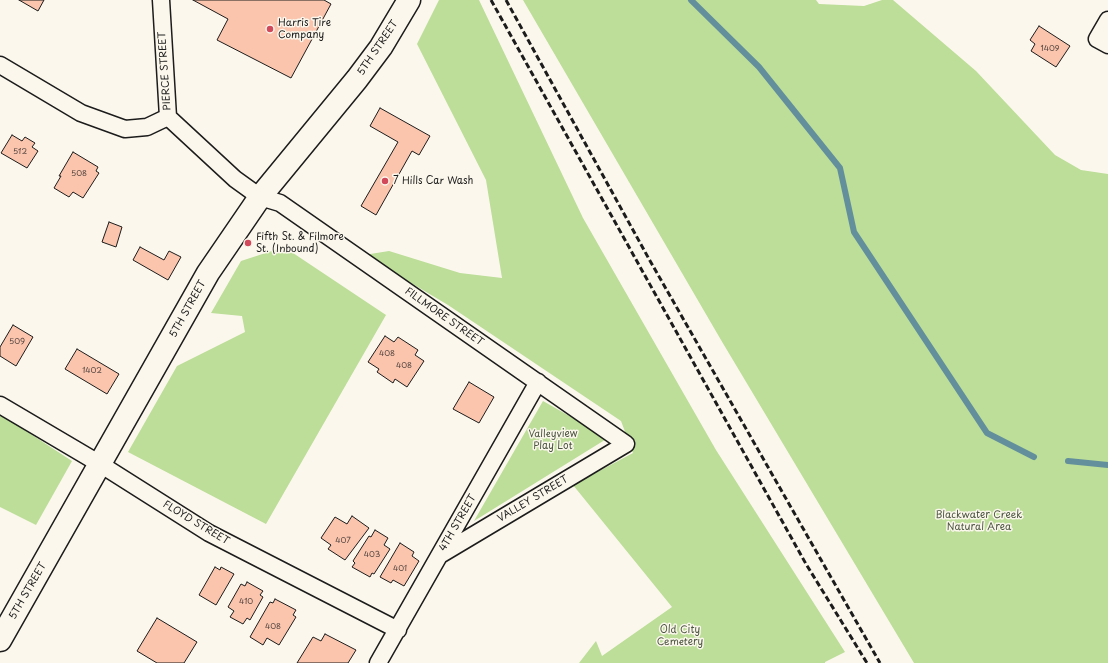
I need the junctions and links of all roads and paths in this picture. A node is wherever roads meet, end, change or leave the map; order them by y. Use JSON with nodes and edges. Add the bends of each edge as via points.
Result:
{"nodes":[{"id":1,"x":161,"y":0,"type":"edge"},
{"id":2,"x":409,"y":0,"type":"edge"},
{"id":3,"x":1108,"y":20,"type":"edge"},
{"id":4,"x":1102,"y":42,"type":"edge"},
{"id":5,"x":0,"y":65,"type":"edge"},
{"id":6,"x":168,"y":117,"type":"junction"},
{"id":7,"x":260,"y":197,"type":"junction"},
{"id":8,"x":538,"y":382,"type":"junction"},
{"id":9,"x":0,"y":405,"type":"edge"},
{"id":10,"x":626,"y":444,"type":"joint"},
{"id":11,"x":100,"y":464,"type":"junction"},
{"id":12,"x":440,"y":555,"type":"junction"},
{"id":13,"x":398,"y":630,"type":"junction"},
{"id":14,"x":0,"y":640,"type":"edge"},
{"id":15,"x":378,"y":663,"type":"edge"}],
"edges":[{"from":1,"to":6,"type":"street","name":"PIERCE STREET"},
{"from":2,"to":7,"type":"main road","name":"5TH STREET","via":[[381,47],[357,79]]},
{"from":3,"to":4,"type":"street"},
{"from":5,"to":6,"type":"street","via":[[81,113],[126,129],[147,127]]},
{"from":6,"to":7,"type":"street","name":"PIERCE STREET","via":[[235,179]]},
{"from":7,"to":8,"type":"street","name":"FILLMORE STREET","via":[[280,203]]},
{"from":7,"to":11,"type":"main road","name":"5TH STREET","via":[[208,274]]},
{"from":8,"to":10,"type":"street","name":"FILLMORE STREET"},
{"from":8,"to":12,"type":"street","name":"4TH STREET"},
{"from":9,"to":11,"type":"street","name":"FLOYD STREET"},
{"from":10,"to":12,"type":"street","name":"VALLEY STREET"},
{"from":11,"to":13,"type":"street","name":"FLOYD STREET","via":[[209,533]]},
{"from":11,"to":14,"type":"main road","name":"5TH STREET"},
{"from":12,"to":13,"type":"street","name":"4TH STREET"},
{"from":13,"to":15,"type":"street","name":"4TH STREET"}]}
